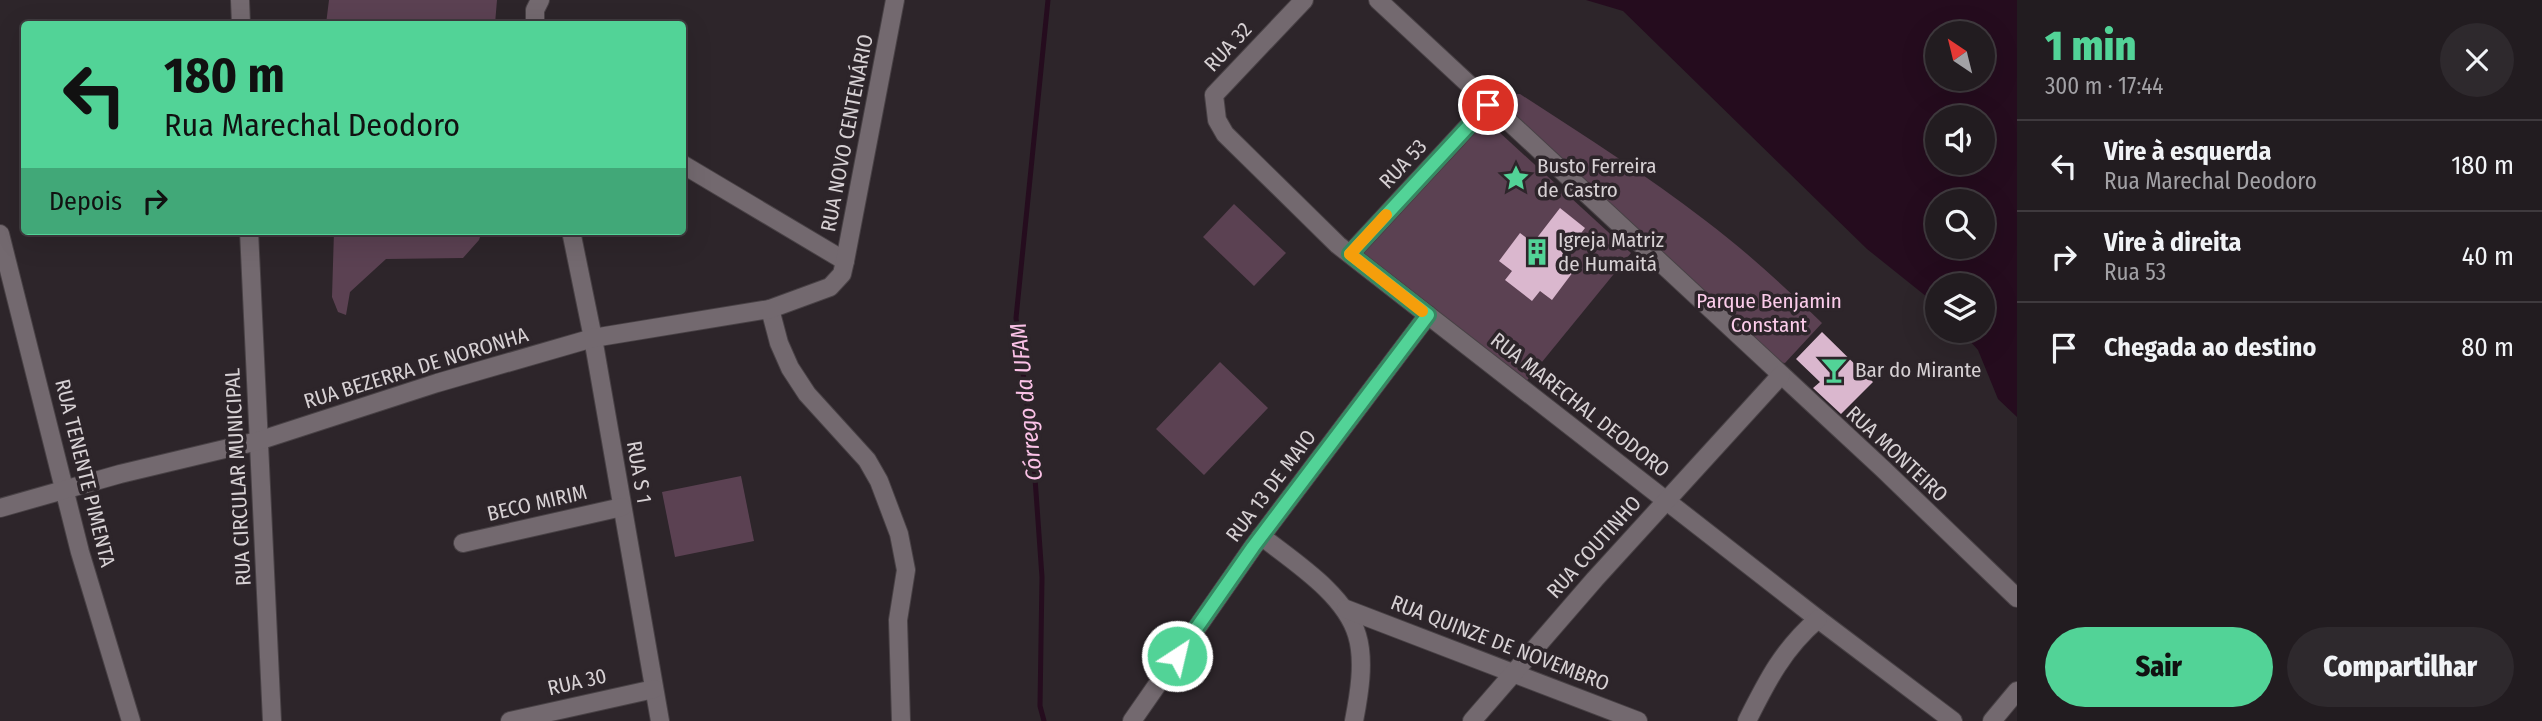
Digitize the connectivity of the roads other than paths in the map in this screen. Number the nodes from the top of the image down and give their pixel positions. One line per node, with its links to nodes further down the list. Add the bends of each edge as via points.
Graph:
1 (240, 0): 6 (street)
2 (540, 0): 7 (street)
3 (895, 0): 15 (street, RUA NOVO CENTENÁRIO)
4 (1304, 0): 8 (street, RUA 32)
5 (1378, 0): 9 (street, RUA MONTEIRO)
6 (241, 21)
7 (535, 21)
8 (1214, 95): 14 (street, RUA MARECHAL DEODORO, via 1217,120 1225,134)
9 (1488, 105): 14 (street, RUA 53); 19 (street, RUA MONTEIRO)
10 (686, 167): 15 (street)
11 (0, 234): 21 (street, RUA TENENTE PIMENTA)
12 (249, 235): 20 (street, RUA CIRCULAR MUNICIPAL)
13 (573, 235): 18 (street, RUA S 1)
14 (1350, 254): 17 (street, RUA MARECHAL DEODORO)
15 (844, 268): 16 (street, RUA BEZERRA DE NORONHA, via 830,287)
16 (770, 309): 18 (street, RUA BEZERRA DE NORONHA); 37 (street, via 790,368 807,394 867,460 899,534 906,570 898,620)
17 (1428, 315): 22 (street, RUA MARECHAL DEODORO); 25 (street, RUA 13 DE MAIO)
18 (593, 338): 20 (street, RUA BEZERRA DE NORONHA); 23 (street, RUA S 1)
19 (1780, 376): 22 (street, RUA COUTINHO); 27 (street, RUA MONTEIRO)
20 (258, 441): 21 (street, RUA BEZERRA DE NORONHA); 34 (street, RUA CIRCULAR MUNICIPAL)
21 (65, 488): 24 (street, RUA BEZERRA DE NORONHA); 33 (street, RUA TENENTE PIMENTA)
22 (1666, 501): 29 (street, RUA MARECHAL DEODORO); 30 (street, RUA COUTINHO)
23 (622, 507): 26 (street, BECO MIRIM); 31 (street, RUA S 1)
24 (0, 508)
25 (1261, 536): 28 (street); 38 (street, RUA 13 DE MAIO)
26 (463, 543)
27 (2017, 598)
28 (1346, 609): 30 (street, RUA QUINZE DE NOVEMBRO); 39 (street, via 1358,637 1360,660)
29 (1818, 619): 42 (street, via 1781,658); 43 (street, RUA MARECHAL DEODORO)
30 (1514, 672): 40 (street, RUA COUTINHO); 41 (street, RUA QUINZE DE NOVEMBRO)
31 (654, 689): 35 (street, RUA 30); 36 (street, RUA S 1)
32 (2017, 691): 44 (street)
33 (131, 721)
34 (272, 721)
35 (510, 721)
36 (660, 721)
37 (901, 721)
38 (1132, 721)
39 (1354, 721)
40 (1472, 721)
41 (1637, 721)
42 (1747, 721)
43 (1953, 721)
44 (1992, 721)

